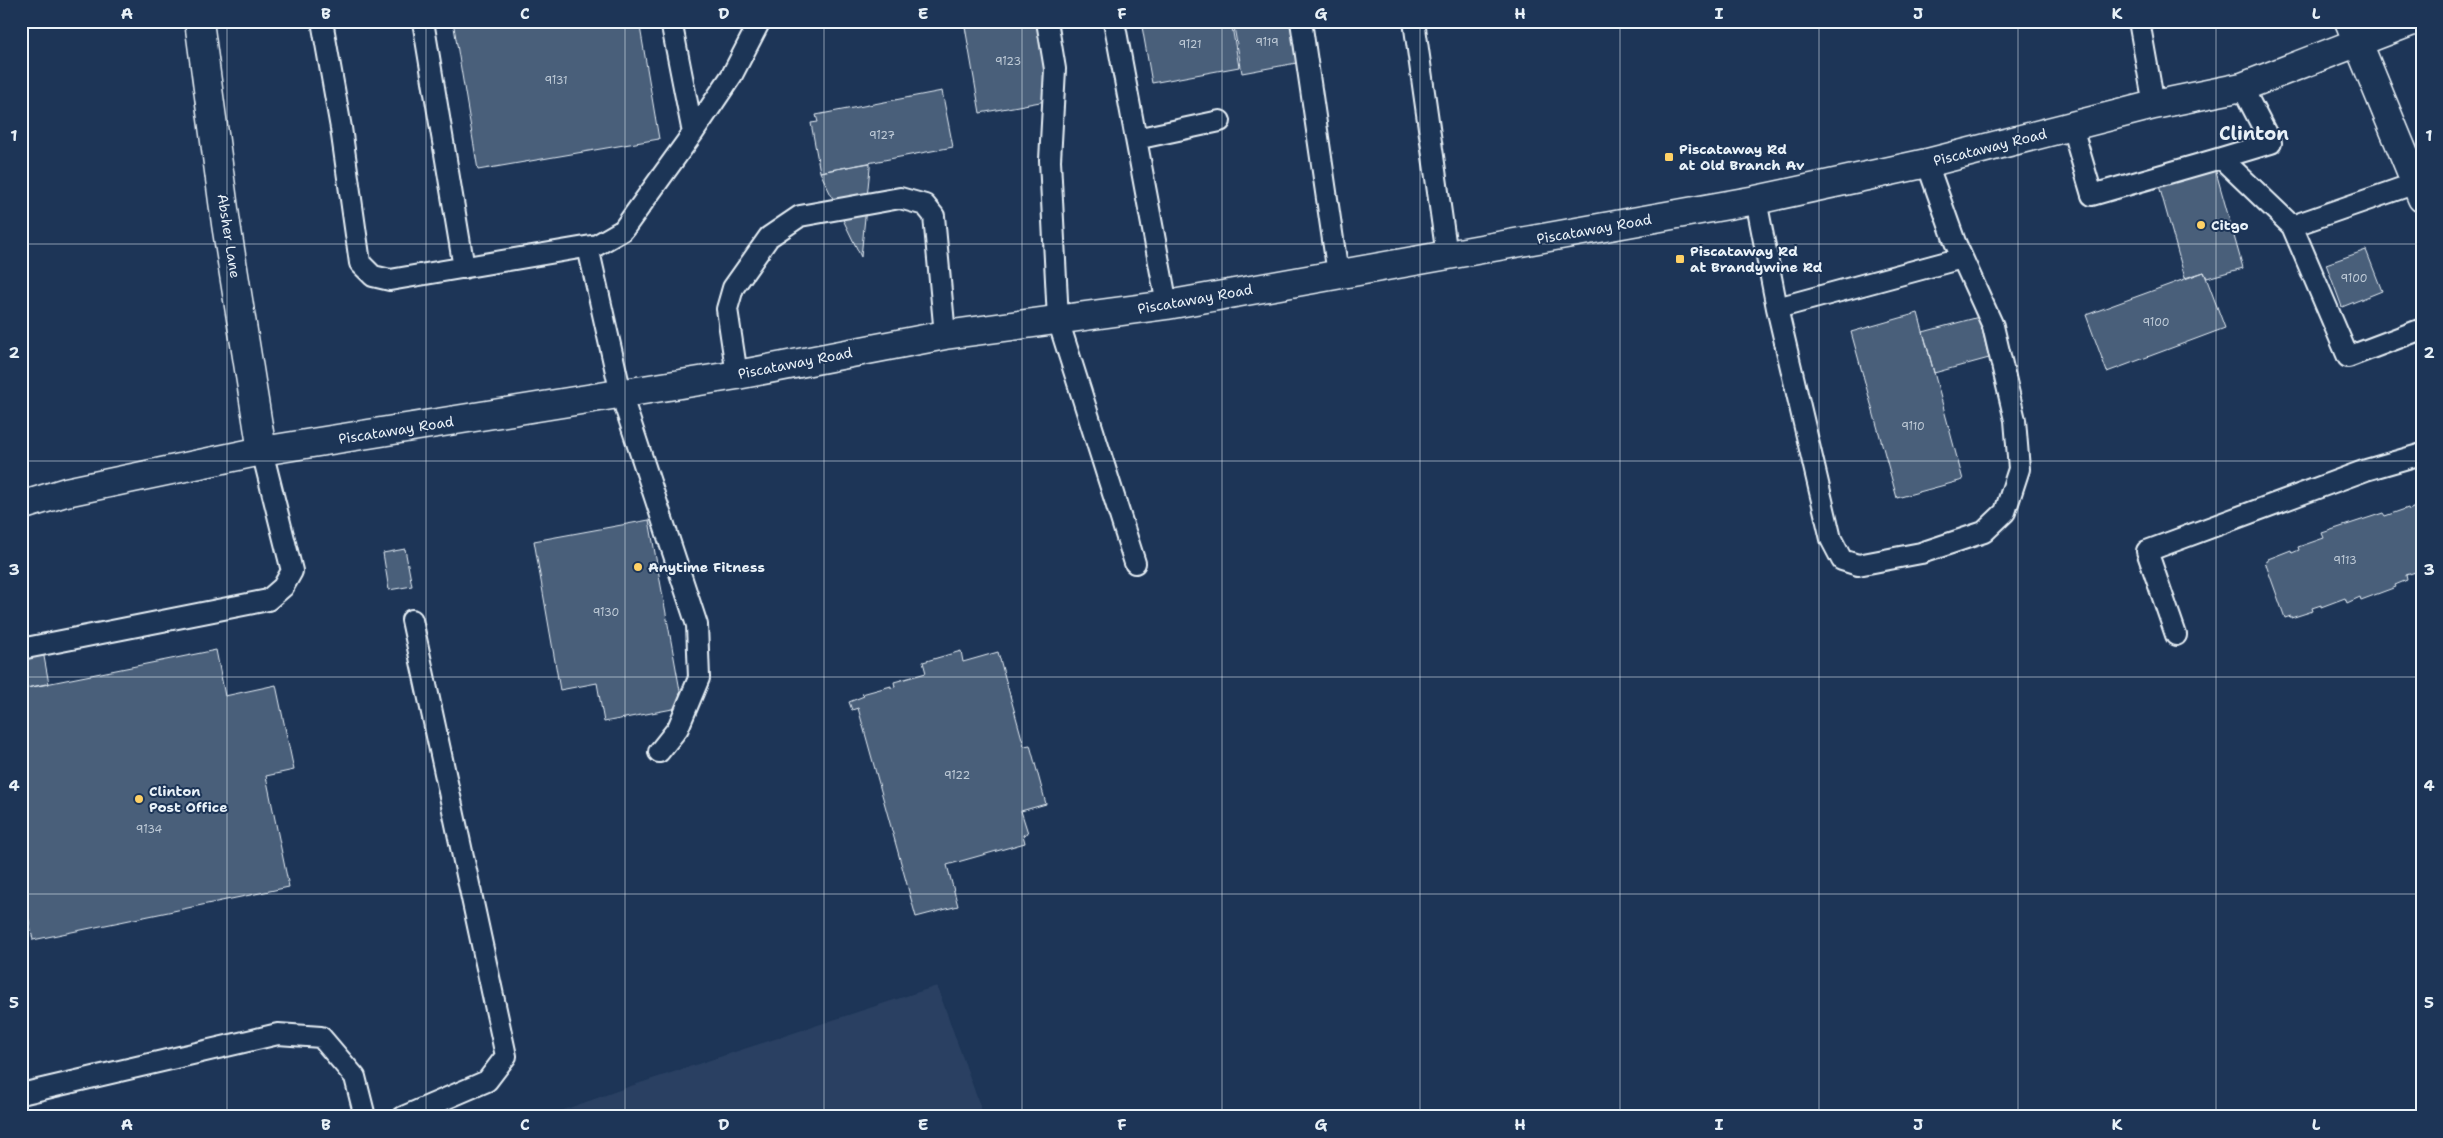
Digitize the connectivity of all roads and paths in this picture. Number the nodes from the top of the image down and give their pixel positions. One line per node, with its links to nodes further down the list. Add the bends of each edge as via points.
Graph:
1 (199, 21): 36 (main road, Absher Lane, via 226,224)
2 (322, 21): 27 (lane, via 360,263 373,276 390,280)
3 (423, 21): 27 (lane)
4 (671, 21): 17 (lane)
5 (760, 21): 17 (lane, via 732,75)
6 (1047, 21): 31 (lane, via 1055,69 1050,160)
7 (1114, 21): 18 (lane)
8 (1301, 21): 28 (lane)
9 (1414, 21): 25 (lane)
10 (2139, 21): 14 (lane)
11 (2413, 21): 12 (main road, Piscataway Road)
12 (2353, 31): 13 (main road, Piscataway Road); 21 (main road)
13 (2242, 87): 14 (main road, Piscataway Road); 19 (lane, via 2270,142)
14 (2154, 105): 16 (main road, Piscataway Road)
15 (1220, 121): 18 (lane)
16 (2072, 127): 19 (lane, via 2092,195); 20 (main road, Piscataway Road)
17 (693, 133): 24 (lane, via 622,230)
18 (1136, 139): 29 (lane)
19 (2220, 158): 23 (lane)
20 (1927, 162): 22 (main road, Piscataway Road); 26 (lane)
21 (2419, 190): 23 (lane)
22 (1756, 200): 25 (main road, Piscataway Road); 30 (lane)
23 (2292, 226): 32 (lane, via 2348,357)
24 (588, 247): 27 (lane); 35 (lane)
25 (1446, 256): 28 (main road, Piscataway Road)
26 (1962, 258): 30 (lane); 30 (lane, via 1993,326 2015,420 2019,469 2004,512 1984,532 1921,554 1858,565 1842,560 1831,540)
27 (464, 268)
28 (1338, 274): 29 (main road, Piscataway Road)
29 (1167, 306): 31 (main road, Piscataway Road)
30 (1776, 308)
31 (1058, 320): 33 (main road, Piscataway Road); 39 (lane)
32 (2422, 329)
33 (945, 335): 34 (main road, Piscataway Road); 34 (lane, via 934,216 926,205 900,198 800,216 769,237 733,288 727,310)
34 (736, 375): 35 (main road, Piscataway Road)
35 (621, 394): 36 (main road, Piscataway Road); 43 (lane, via 698,625 698,678 678,728)
36 (262, 451): 38 (main road, Piscataway Road, via 66,492); 42 (lane, via 292,571 283,587 268,600)
37 (2422, 454): 41 (lane, via 2366,470 2147,552)
38 (21, 506)
39 (1135, 563)
40 (412, 620): 46 (lane, via 506,1056 487,1081)
41 (2176, 635)
42 (21, 649)
43 (660, 752)
44 (21, 1094): 45 (lane, via 278,1034 321,1038 355,1077)
45 (365, 1117)
46 (403, 1117)

